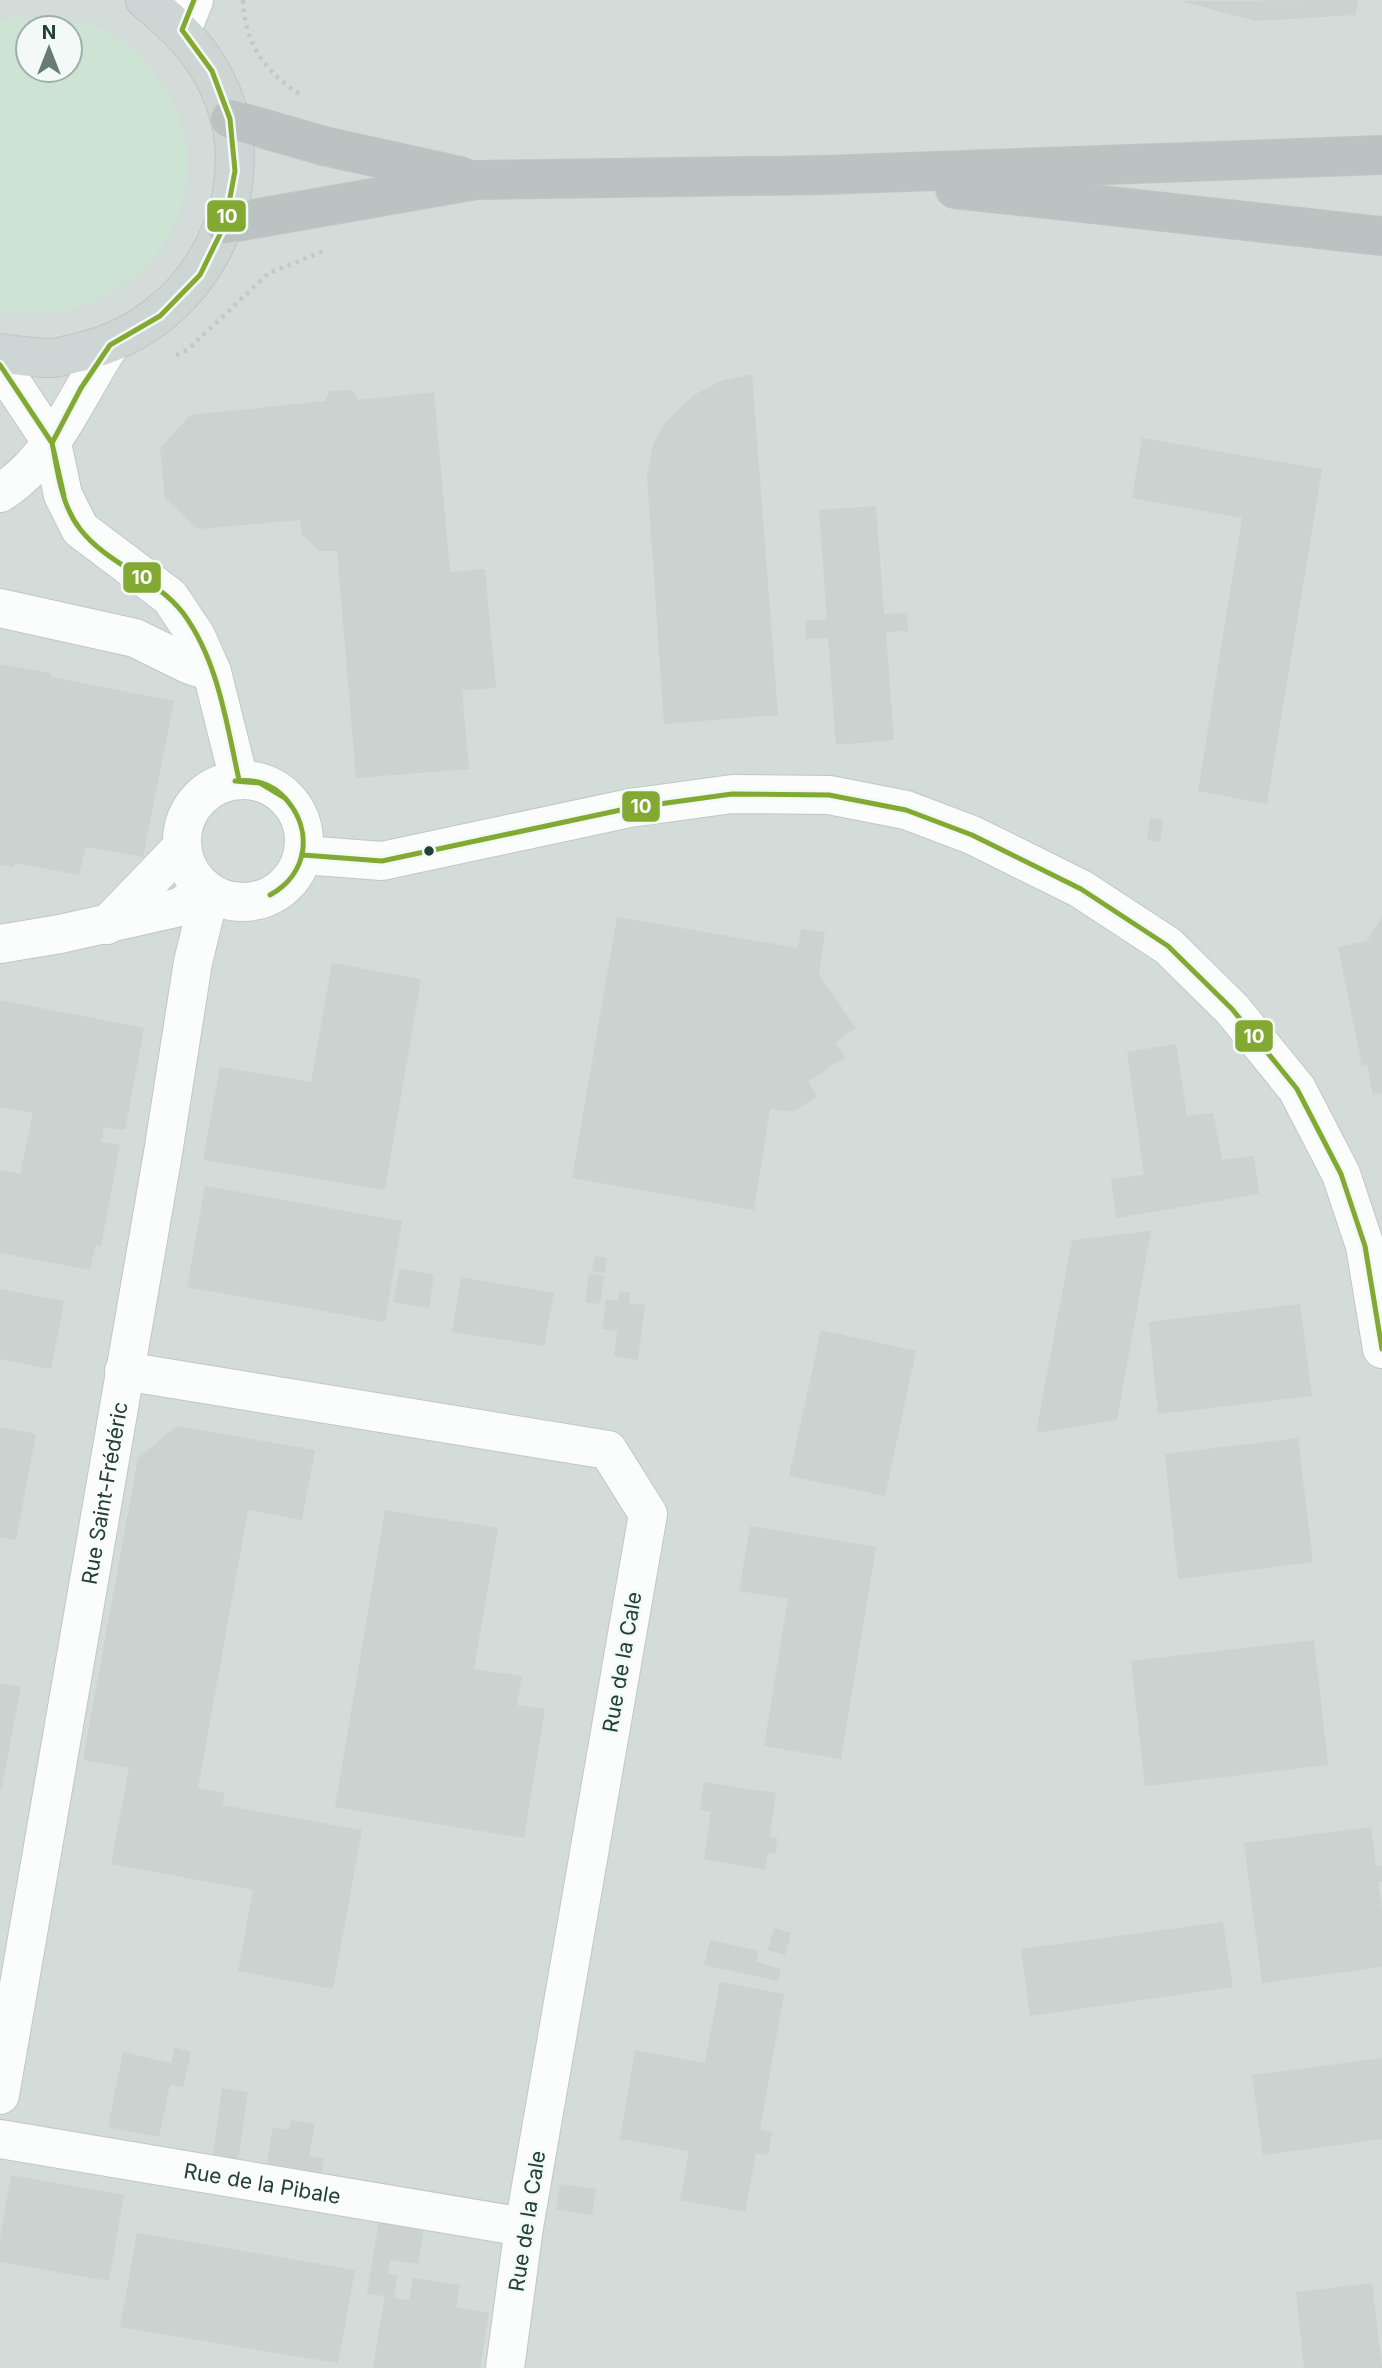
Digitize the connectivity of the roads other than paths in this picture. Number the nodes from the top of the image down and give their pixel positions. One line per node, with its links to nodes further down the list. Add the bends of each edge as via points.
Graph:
1 (145, 0): 2 (main road)
2 (188, 15): 3 (main road)
3 (230, 119): 8 (highway, via 324,146); 9 (main road, via 235,171)
4 (1382, 149): 5 (highway)
5 (1340, 155): 6 (highway); 7 (highway)
6 (1382, 155)
7 (824, 175): 8 (highway); 10 (highway)
8 (476, 180): 9 (highway)
9 (225, 224): 11 (main road, via 200,275 160,316)
10 (1382, 236)
11 (110, 345): 12 (main road, via 54,358); 14 (street)
12 (0, 353)
13 (0, 365): 14 (street)
14 (52, 443): 15 (street); 17 (street, via 63,495 80,529 170,597 196,636)
15 (0, 493)
16 (0, 608): 17 (street, via 135,638)
17 (212, 672): 18 (street)
18 (239, 780): 19 (street, via 220,784 196,802 183,828); 20 (street, via 258,781 290,801 300,818)
19 (181, 848): 21 (street, via 193,878); 22 (street)
20 (303, 855): 21 (street, via 294,876 277,892 256,901 232,902); 24 (street, via 382,861 630,808 732,794 829,795 906,810 972,835 1081,889 1168,946 1232,1009 1289,1079 1341,1174 1365,1246)
21 (207, 891): 22 (street, via 180,907); 25 (street, Rue Saint-Frédéric)
22 (107, 925): 23 (street)
23 (0, 944)
24 (1382, 1349)
25 (124, 1371): 26 (street, Rue Saint-Frédéric); 28 (street, Rue de la Cale, via 608,1450 648,1514)
26 (0, 2095)
27 (0, 2139): 28 (street, Rue de la Pibale)
28 (524, 2227): 29 (street, Rue de la Cale)
29 (505, 2368)

